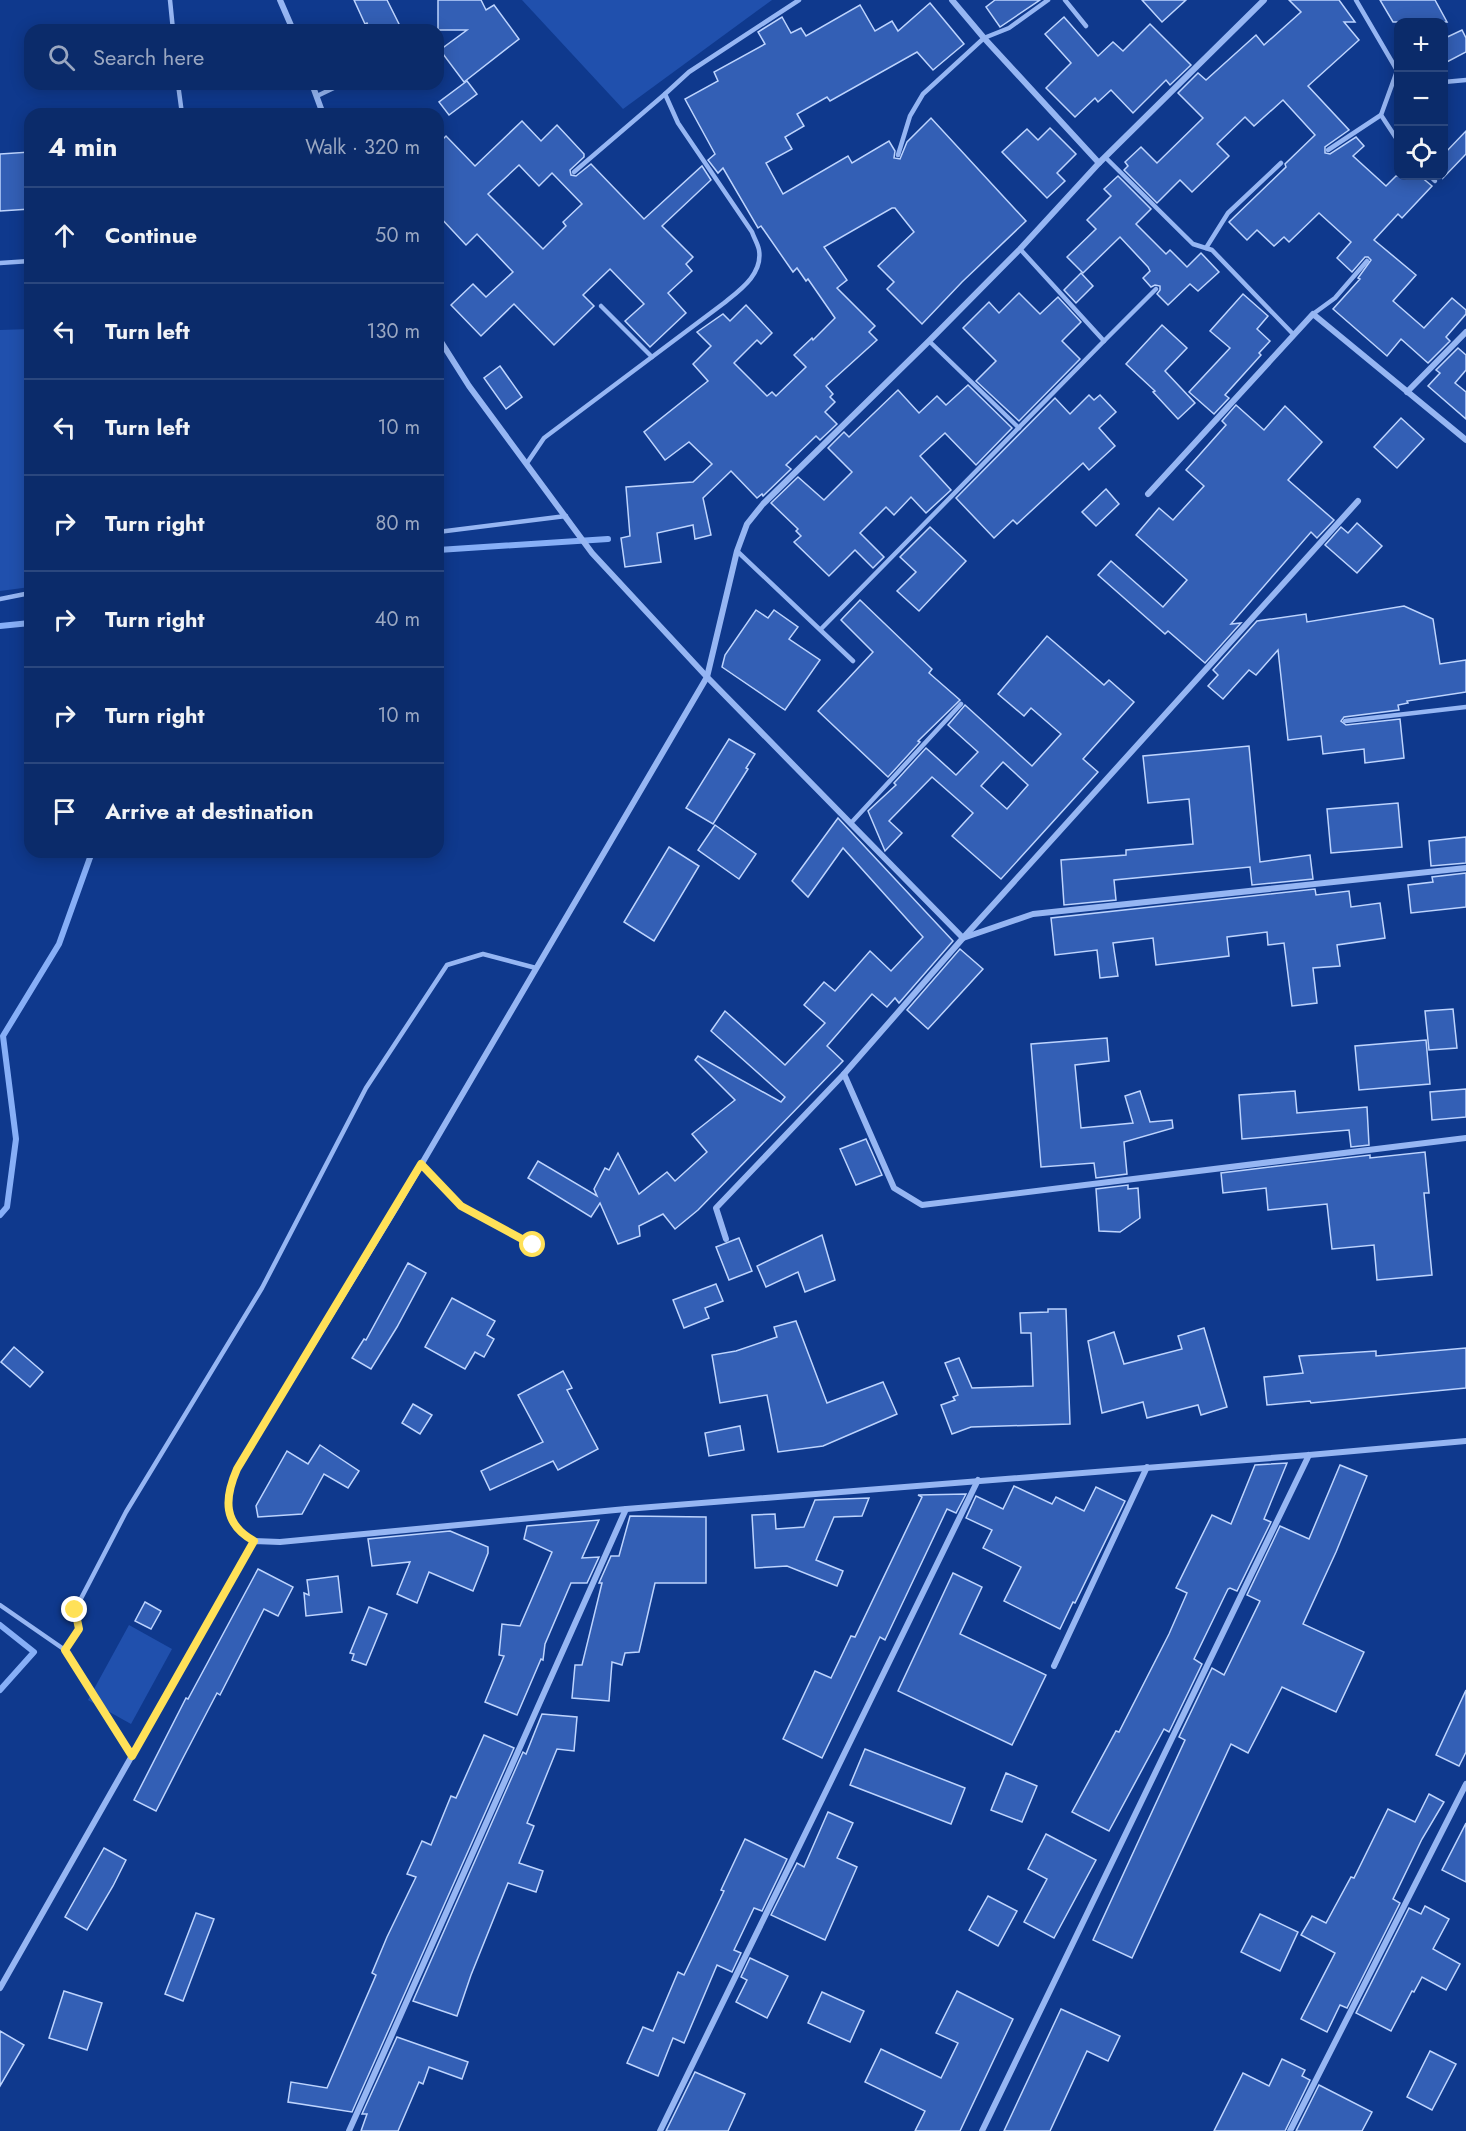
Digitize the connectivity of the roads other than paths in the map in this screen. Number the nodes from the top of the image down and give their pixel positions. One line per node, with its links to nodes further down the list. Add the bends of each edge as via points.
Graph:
1 (170, 0): 9 (lane)
2 (280, 0): 10 (street)
3 (799, 0): 20 (lane, via 689,72)
4 (951, 0): 12 (street)
5 (1047, 0): 12 (lane, via 1009,28)
6 (1065, 0): 11 (lane)
7 (1264, 0): 28 (street)
8 (1356, 0): 13 (lane)
9 (172, 24)
10 (290, 24)
11 (1086, 26)
12 (984, 38): 27 (lane, via 923,94 910,116); 29 (street)
13 (1394, 64)
14 (1398, 72): 24 (lane)
15 (1466, 80): 16 (lane)
16 (1448, 81)
17 (179, 90): 22 (lane)
18 (314, 90): 21 (street)
19 (329, 90): 21 (lane)
20 (665, 94): 31 (lane); 45 (lane, via 678,123 752,232 759,251 756,269 748,283)
21 (316, 96): 23 (street)
22 (181, 108)
23 (321, 108)
24 (1381, 115): 25 (lane); 26 (lane)
25 (1394, 135)
26 (1328, 150)
27 (898, 155)
28 (1105, 157): 29 (street); 32 (lane, via 1193,244)
29 (1099, 163): 33 (street)
30 (1281, 164): 32 (lane, via 1228,213)
31 (574, 172)
32 (1206, 248): 41 (lane)
33 (1020, 249): 42 (street); 43 (lane)
34 (24, 261): 36 (lane)
35 (1367, 261): 39 (lane, via 1335,298)
36 (0, 263)
37 (1156, 289): 43 (lane)
38 (601, 306): 45 (lane)
39 (1313, 314): 41 (street); 46 (street)
40 (1466, 332): 46 (street)
41 (1293, 335): 50 (street)
42 (929, 341): 47 (lane); 54 (street, via 763,504 747,524)
43 (1104, 341): 47 (lane)
44 (444, 346): 49 (street)
45 (652, 357): 49 (lane, via 544,438)
46 (1407, 392): 48 (street)
47 (1019, 428): 57 (lane)
48 (1466, 440)
49 (527, 463): 52 (street)
50 (1148, 494)
51 (1358, 501): 65 (street)
52 (566, 516): 53 (lane); 59 (street, via 592,553)
53 (444, 531)
54 (737, 551): 57 (lane); 59 (street)
55 (24, 594): 56 (lane)
56 (0, 599)
57 (821, 629): 58 (lane)
58 (853, 661)
59 (707, 678): 63 (street); 66 (street)
60 (961, 704): 63 (lane)
61 (1466, 707): 62 (lane)
62 (1345, 721)
63 (851, 824): 65 (street)
64 (1466, 868): 65 (street, via 1033,914)
65 (963, 938): 67 (street)
66 (536, 968): 69 (street); 79 (lane, via 483,954 447,965 366,1088 262,1288 126,1512 75,1610 79,1629)
67 (844, 1074): 68 (street, via 894,1188 922,1205); 70 (street, via 716,1208)
68 (1466, 1138)
69 (421, 1164): 71 (lane, via 461,1206); 77 (street, via 237,1469 229,1489 228,1510 238,1528)
70 (726, 1239)
71 (533, 1245)
72 (1466, 1441): 73 (street)
73 (1309, 1455): 74 (street); 86 (street)
74 (1147, 1467): 75 (street); 80 (street)
75 (978, 1480): 76 (street); 85 (street)
76 (626, 1509): 77 (street, via 292,1541); 84 (street)
77 (254, 1541): 81 (street)
78 (0, 1605): 79 (lane)
79 (65, 1650): 81 (lane)
80 (1054, 1666)
81 (132, 1756): 83 (street)
82 (1466, 1784): 87 (street)
83 (0, 1988)
84 (349, 2131)
85 (660, 2131)
86 (982, 2131)
87 (1290, 2131)

